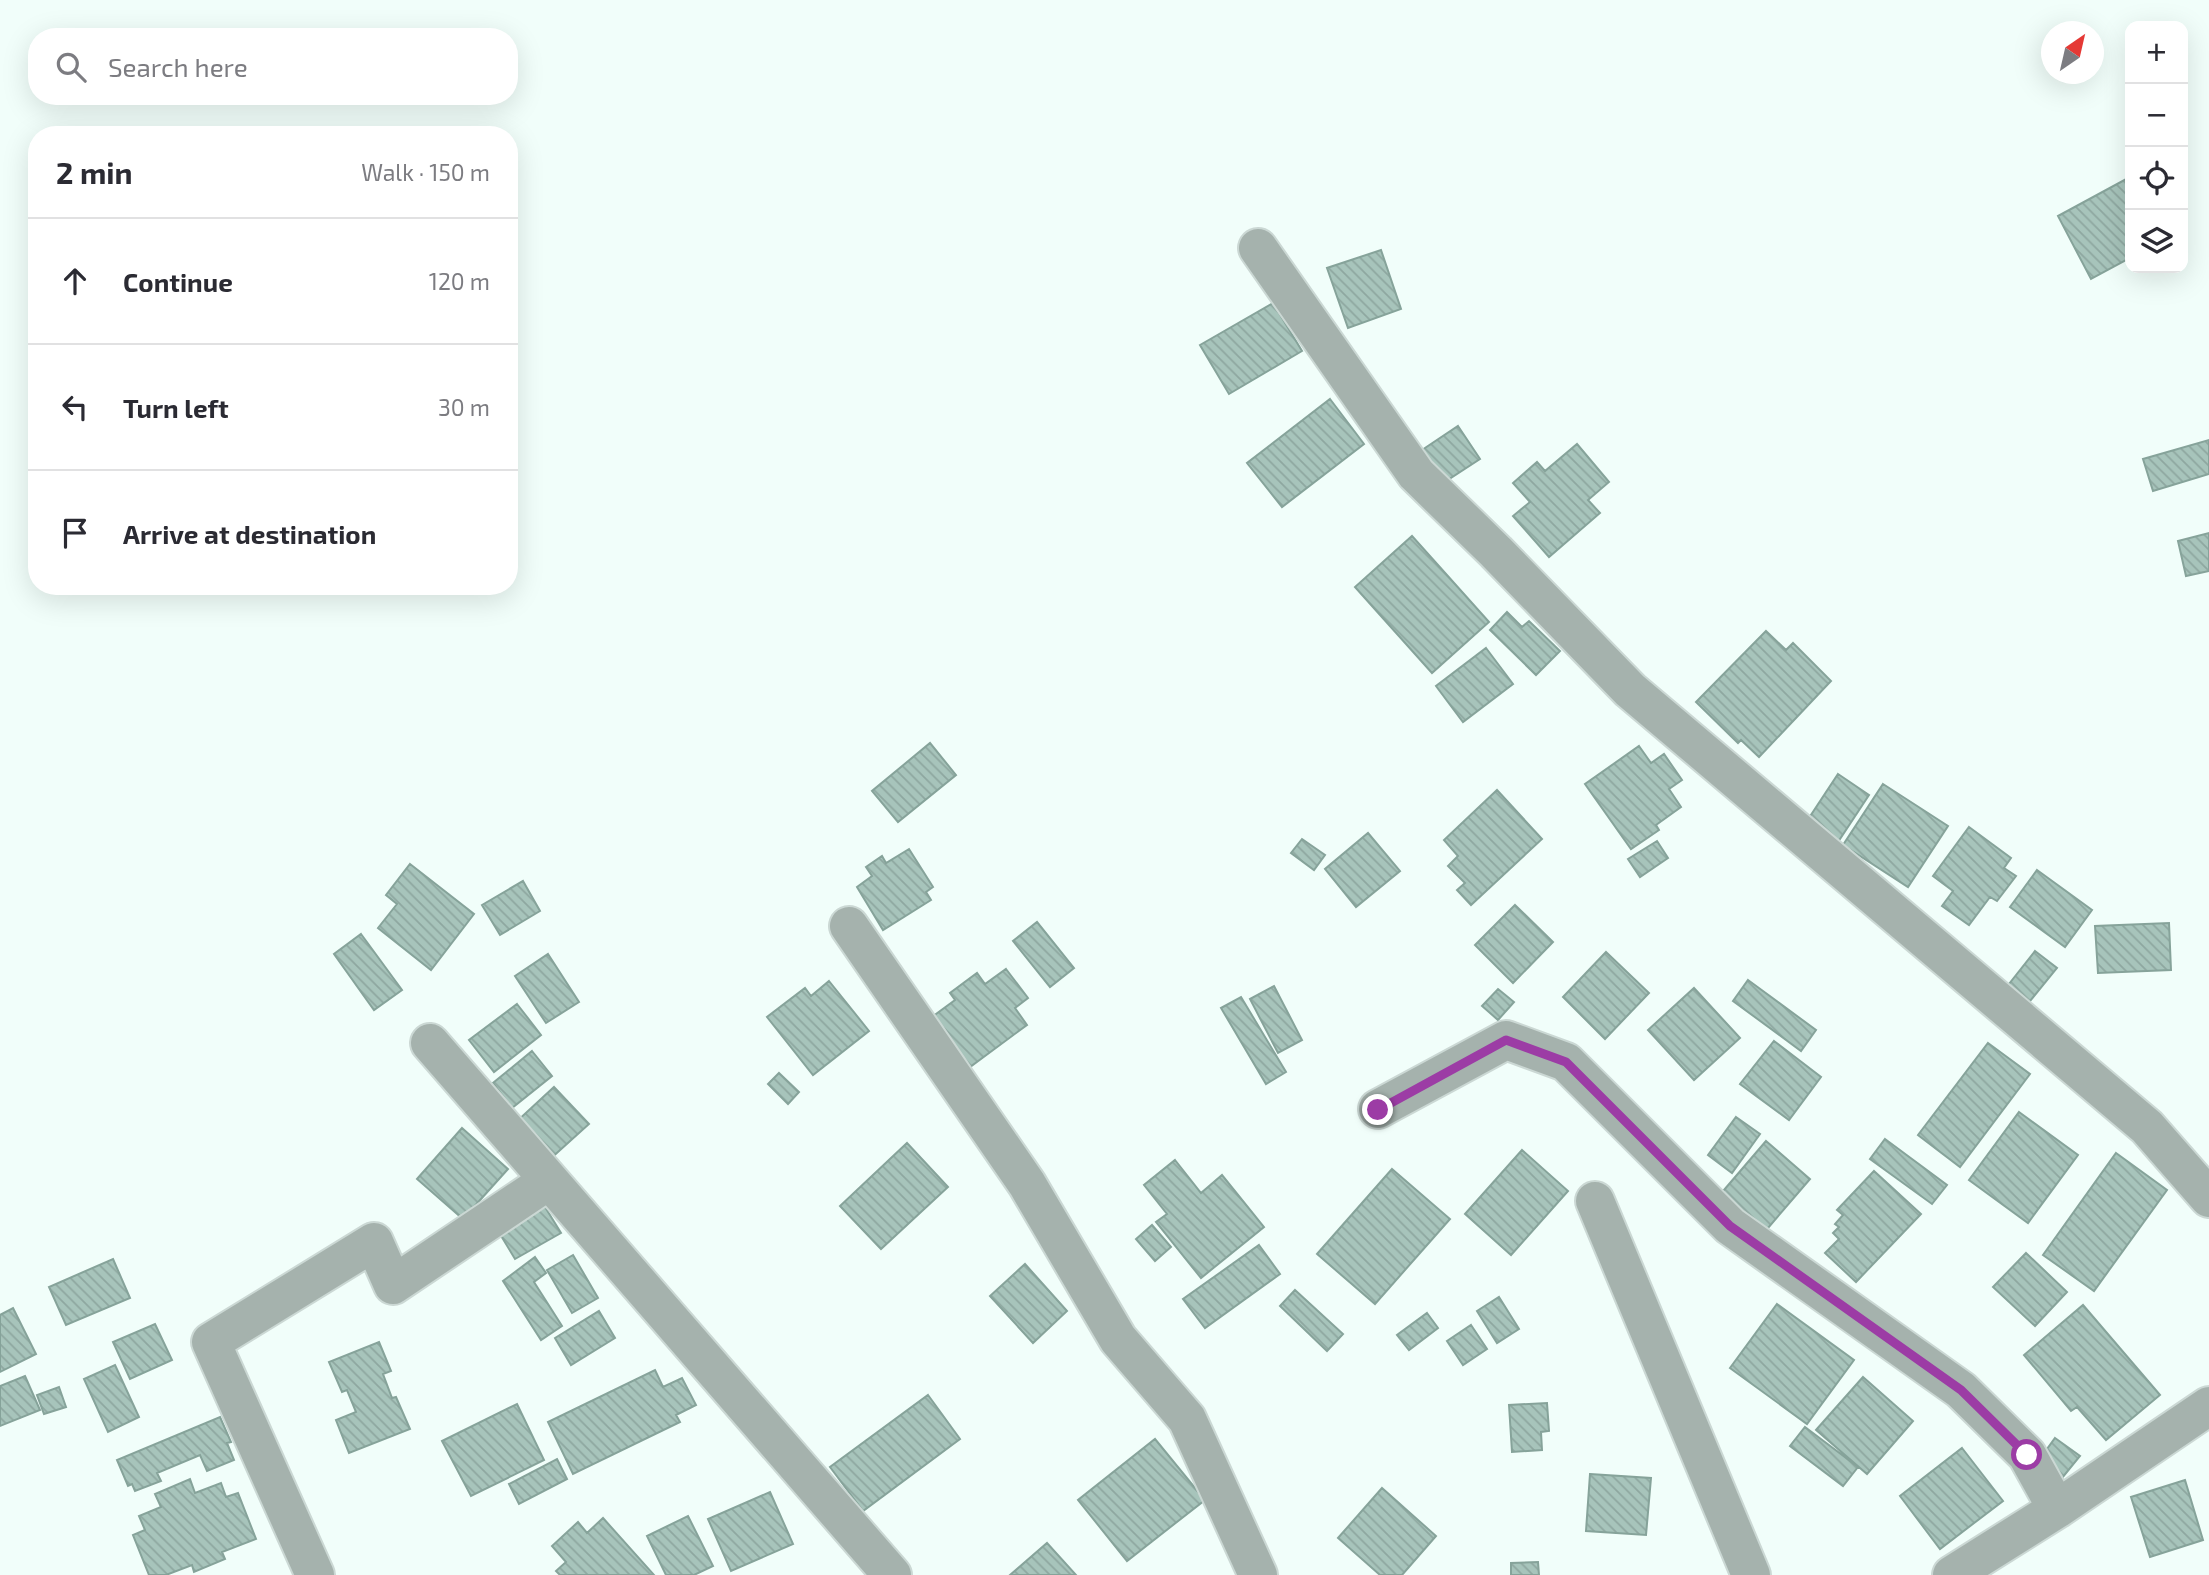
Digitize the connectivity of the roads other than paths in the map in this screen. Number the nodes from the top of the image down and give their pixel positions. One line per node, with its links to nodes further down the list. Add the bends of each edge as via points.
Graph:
1 (1258, 248): 6 (street, via 1416,474 1630,690 2147,1127)
2 (849, 926): 12 (street, via 1027,1184 1118,1339 1187,1419)
3 (430, 1043): 5 (street)
4 (1378, 1110): 9 (street, via 1506,1040 1566,1062 1730,1226 1961,1390 2027,1455)
5 (548, 1181): 10 (street, via 393,1285 374,1242 211,1342); 11 (street)
6 (2209, 1198)
7 (1595, 1202): 13 (street)
8 (2209, 1406): 9 (street)
9 (2057, 1509): 14 (street)
10 (315, 1575)
11 (892, 1575)
12 (1258, 1575)
13 (1751, 1575)
14 (1952, 1575)

